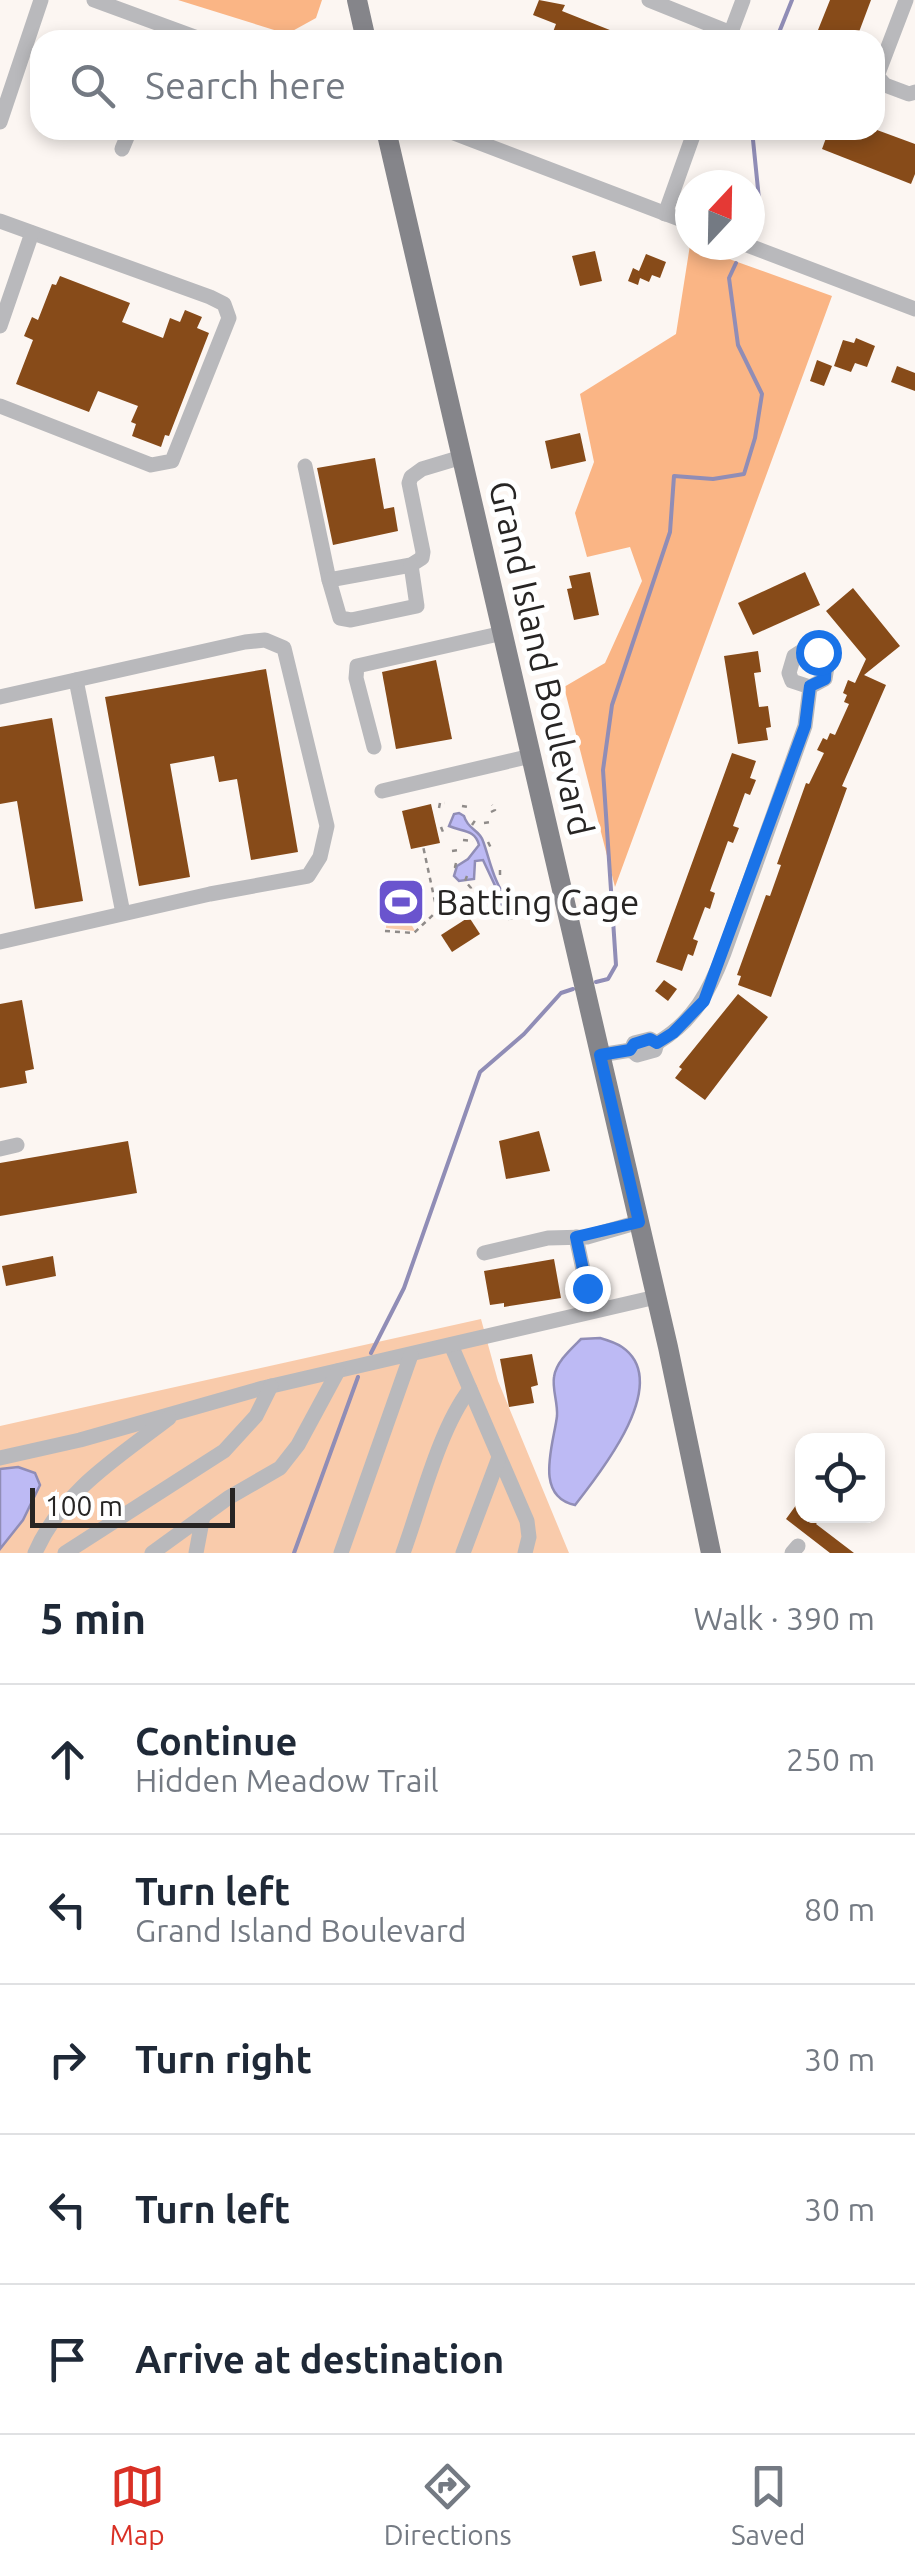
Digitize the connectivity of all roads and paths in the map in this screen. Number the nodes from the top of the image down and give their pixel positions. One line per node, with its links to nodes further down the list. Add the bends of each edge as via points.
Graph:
1 (41, 0): 7 (street)
2 (94, 0): 8 (street)
3 (357, 0): 9 (main road)
4 (650, 0): 10 (street)
5 (743, 0): 11 (street)
6 (906, 0): 13 (street)
7 (31, 30)
8 (158, 30)
9 (364, 30)
10 (717, 30)
11 (732, 30)
12 (30, 33): 16 (street)
13 (885, 55)
14 (885, 85): 15 (street)
15 (915, 92)
16 (0, 122)
17 (126, 140): 21 (street)
18 (388, 140): 30 (main road, Grand Island Boulevard)
19 (472, 140): 22 (street)
20 (692, 140): 22 (street)
21 (122, 149)
22 (665, 214): 23 (street)
23 (675, 218)
24 (0, 220): 25 (street)
25 (32, 233): 28 (street); 29 (street, via 210,296 224,304 228,318 172,461 151,466)
26 (765, 252): 27 (street)
27 (915, 309)
28 (0, 326)
29 (0, 406)
30 (462, 457): 32 (street, via 411,476 423,552); 34 (main road, Grand Island Boulevard)
31 (305, 466): 33 (street)
32 (411, 564): 33 (street); 33 (street, via 417,606 351,620 336,612)
33 (329, 580)
34 (503, 633): 38 (street, via 357,666); 39 (main road, Grand Island Boulevard)
35 (76, 680): 37 (street); 67 (street); 67 (street, via 245,642 266,640 284,648 327,826 308,876)
36 (810, 686): 71 (street, via 805,726 711,986 696,1012 655,1050)
37 (0, 697)
38 (374, 748)
39 (532, 756): 40 (street); 71 (main road, Grand Island Boulevard)
40 (382, 791)
41 (445, 803): 44 (path)
42 (462, 806): 45 (path)
43 (492, 806): 46 (path)
44 (439, 808)
45 (468, 808)
46 (491, 812)
47 (476, 819): 50 (path)
48 (491, 822): 49 (path)
49 (484, 823)
50 (472, 825)
51 (464, 840): 52 (path)
52 (473, 842)
53 (488, 842): 57 (path)
54 (423, 846): 69 (path, via 437,911 414,934)
55 (452, 850): 56 (path)
56 (459, 850)
57 (492, 850)
58 (500, 870): 60 (path)
59 (466, 878): 63 (path, via 471,899)
60 (500, 878)
61 (483, 887): 62 (path)
62 (492, 891)
63 (480, 897)
64 (484, 910): 65 (path)
65 (490, 912)
66 (510, 913): 68 (path)
67 (123, 914): 70 (street)
68 (508, 919)
69 (385, 932)
70 (0, 942)
71 (600, 1055): 72 (main road, Grand Island Boulevard)
72 (639, 1222): 73 (street); 76 (main road, Grand Island Boulevard)
73 (576, 1237): 74 (street); 75 (street)
74 (484, 1253)
75 (587, 1288)
76 (656, 1297): 77 (street); 94 (main road, Grand Island Boulevard)
77 (451, 1345): 78 (street); 81 (street)
78 (411, 1355): 79 (street); 90 (street)
79 (338, 1371): 80 (street); 85 (street, via 280,1468)
80 (271, 1386): 82 (street); 87 (street, via 256,1416 224,1450)
81 (470, 1390): 84 (street); 91 (street, via 448,1428)
82 (176, 1412): 83 (street); 86 (street, via 84,1482 53,1518)
83 (0, 1458)
84 (498, 1460): 92 (street); 93 (street, via 526,1521)
85 (203, 1516): 88 (street); 89 (street)
86 (35, 1553)
87 (65, 1553)
88 (152, 1553)
89 (196, 1553)
90 (341, 1553)
91 (403, 1553)
92 (463, 1553)
93 (524, 1553)
94 (711, 1553)

